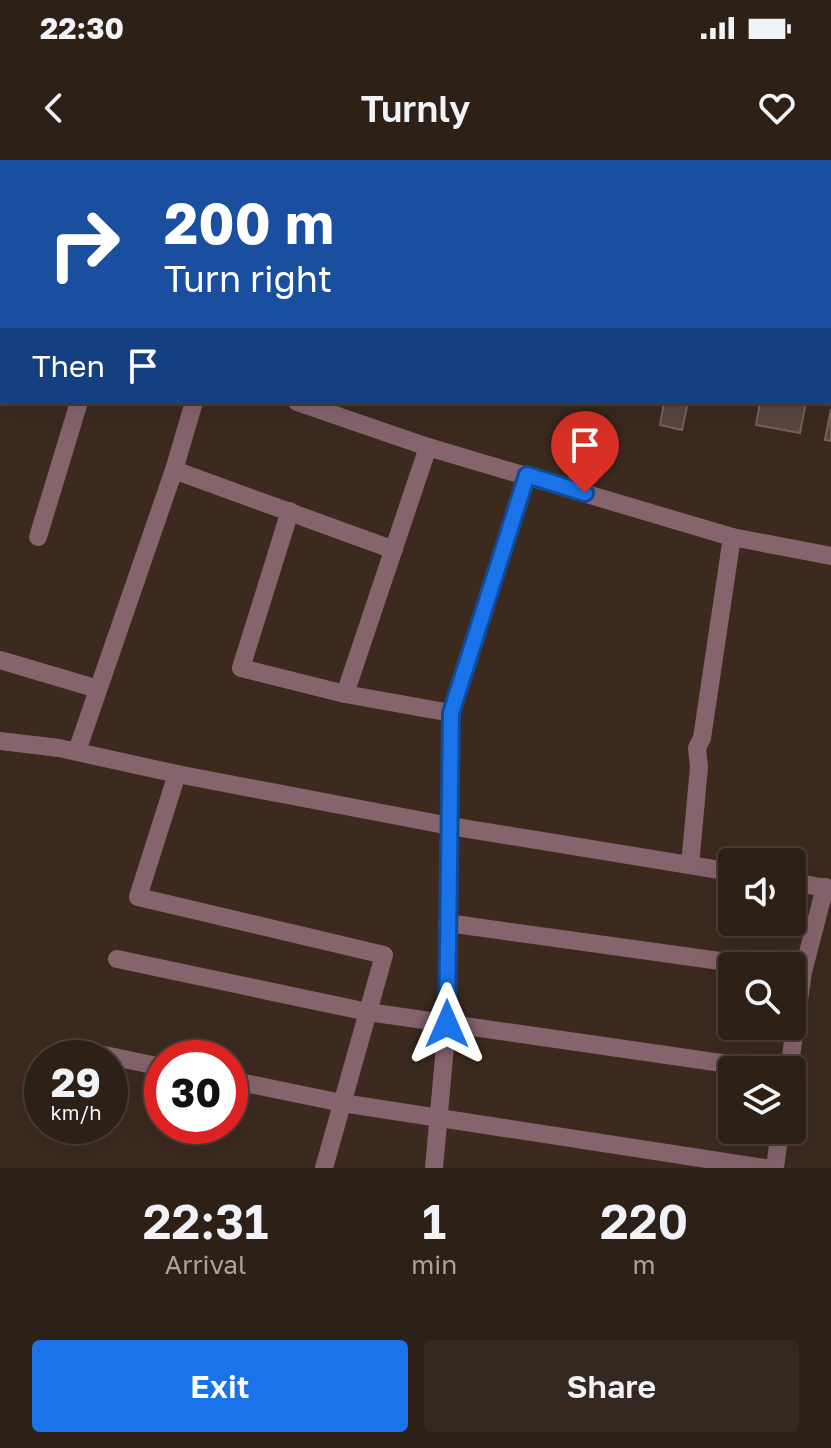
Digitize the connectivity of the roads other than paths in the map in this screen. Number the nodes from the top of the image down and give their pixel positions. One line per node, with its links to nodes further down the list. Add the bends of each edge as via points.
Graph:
1 (78, 404): 8 (street)
2 (193, 404): 5 (street)
3 (303, 404): 4 (street)
4 (428, 447): 6 (street); 10 (street)
5 (174, 470): 7 (street); 13 (street)
6 (527, 475): 9 (street); 15 (street)
7 (290, 511): 10 (street); 14 (street, via 241,668)
8 (38, 537)
9 (732, 537): 11 (street); 20 (street, via 697,748)
10 (394, 550): 14 (street)
11 (831, 556)
12 (0, 660): 13 (street)
13 (98, 689): 17 (street)
14 (345, 694): 15 (street)
15 (451, 713): 19 (street)
16 (0, 741): 17 (street)
17 (77, 751): 18 (street)
18 (177, 774): 19 (street); 28 (street, via 138,897 384,955)
19 (450, 826): 20 (street); 24 (street)
20 (690, 865): 21 (street)
21 (718, 870)
22 (806, 884): 23 (street)
23 (829, 888): 25 (street)
24 (447, 923): 27 (street); 29 (street)
25 (805, 952)
26 (117, 959): 28 (street)
27 (718, 961)
28 (368, 1012): 29 (street); 32 (street)
29 (447, 1024): 30 (street); 33 (street)
30 (718, 1063)
31 (248, 1084): 32 (street)
32 (342, 1103): 33 (street); 35 (street)
33 (438, 1118): 36 (street); 37 (street)
34 (778, 1144): 38 (street)
35 (324, 1168)
36 (434, 1168)
37 (765, 1168)
38 (775, 1168)

